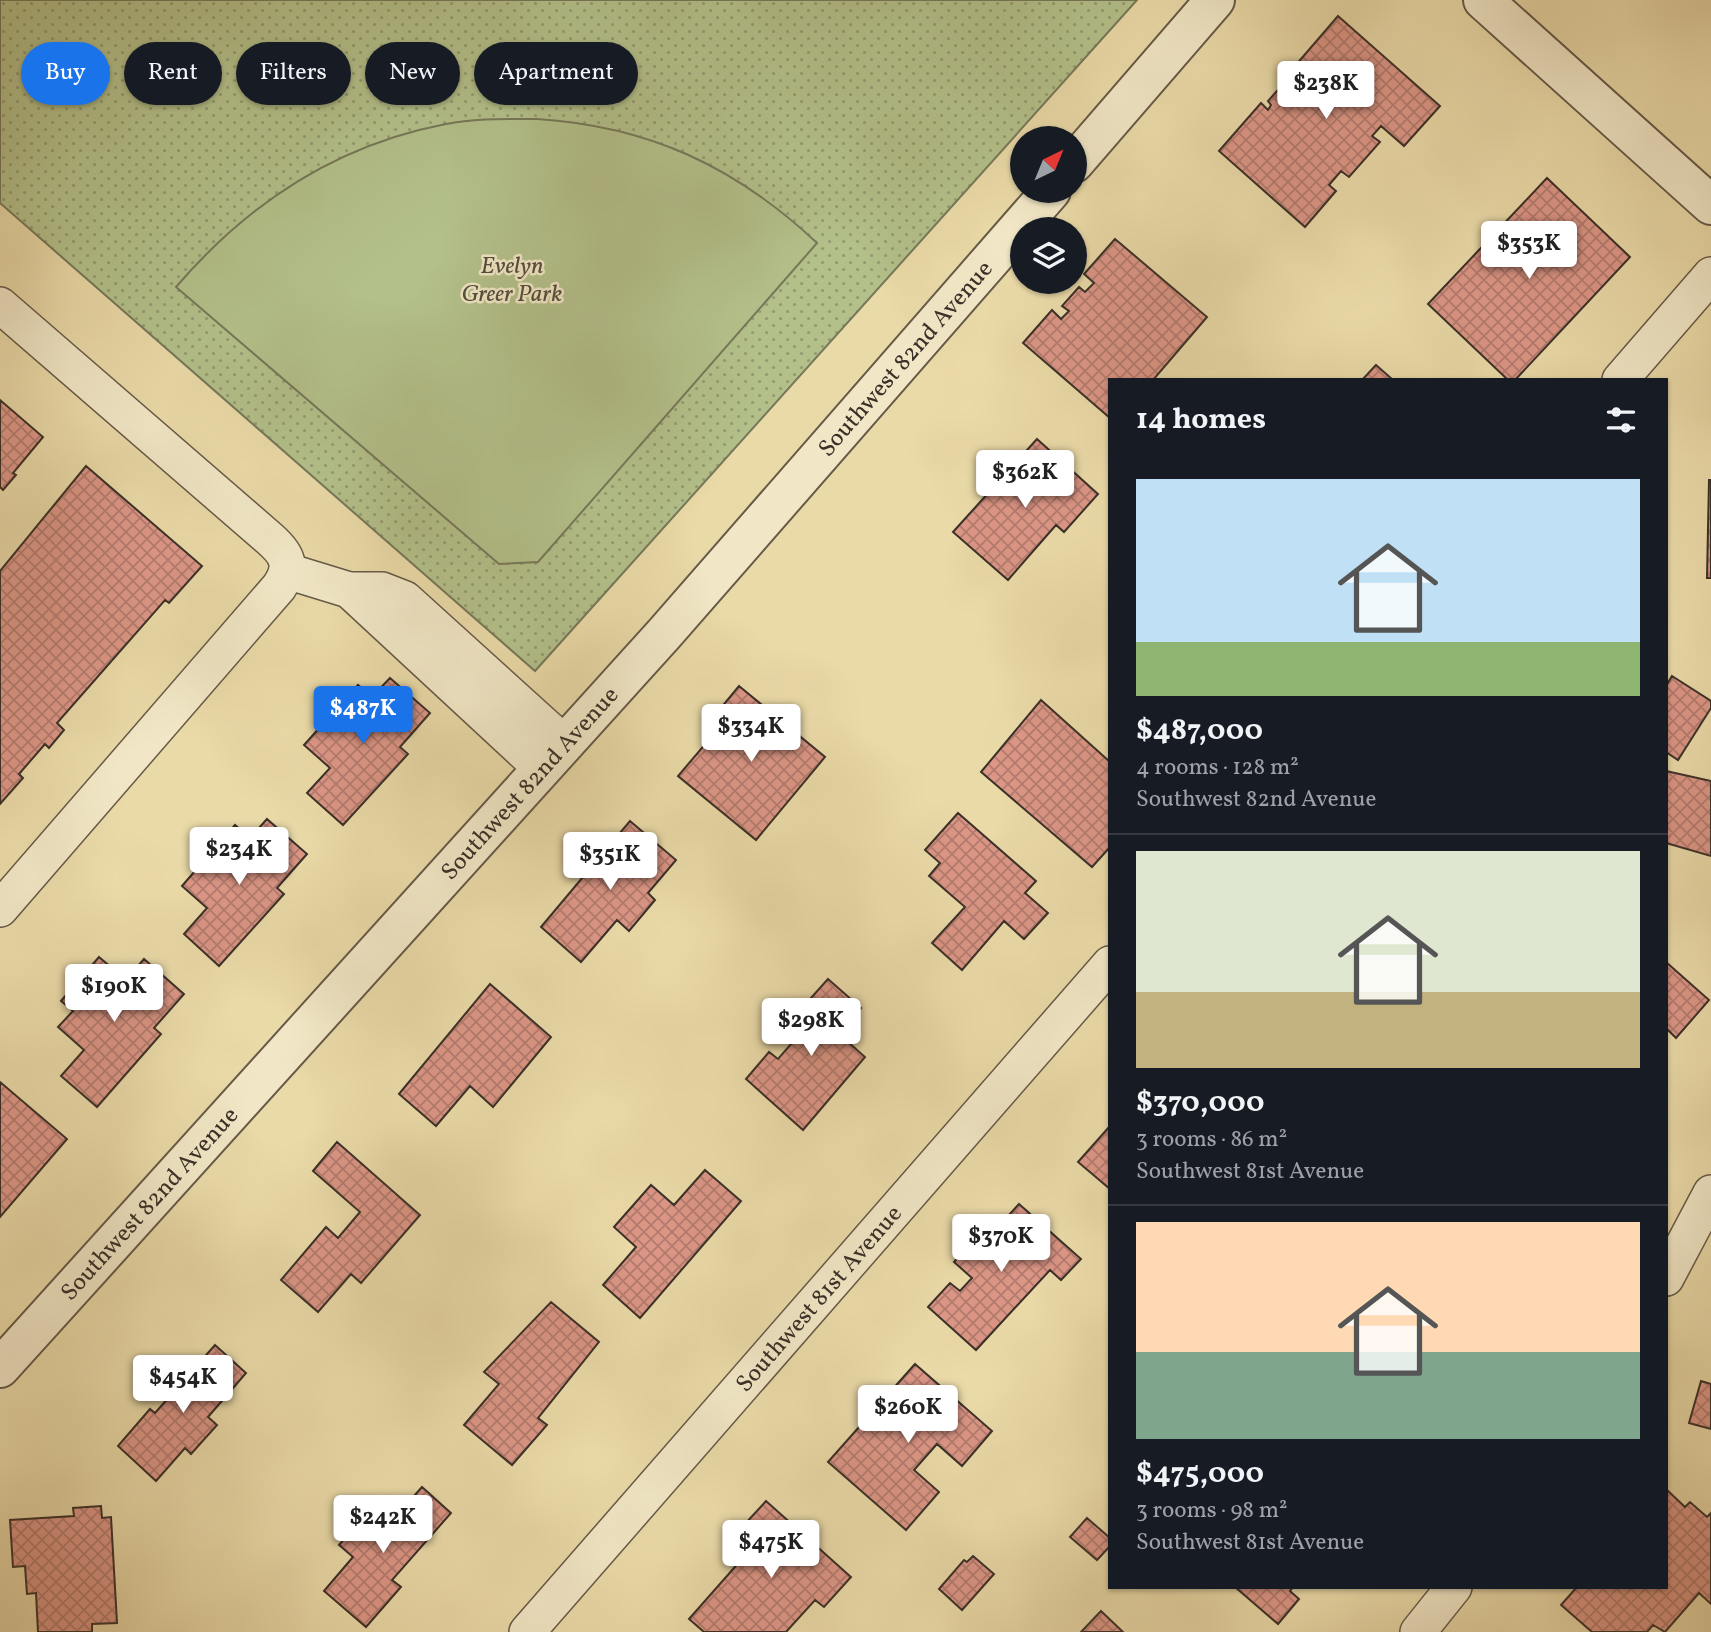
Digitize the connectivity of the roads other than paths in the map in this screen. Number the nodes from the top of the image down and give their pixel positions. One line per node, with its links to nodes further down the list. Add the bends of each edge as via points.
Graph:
1 (1215, 0): 3 (street)
2 (1483, 0): 5 (street)
3 (1087, 148)
4 (1041, 203): 10 (street, Southwest 82nd Avenue)
5 (1711, 205)
6 (1711, 275): 8 (street)
7 (0, 305): 9 (street, via 270,539 285,556)
8 (1621, 378)
9 (287, 571): 10 (street, via 349,590 382,590 405,598); 11 (street)
10 (553, 755): 15 (street, Southwest 82nd Avenue)
11 (0, 909)
12 (1108, 966): 17 (street, Southwest 81st Avenue)
13 (1711, 1193): 14 (street)
14 (1668, 1274)
15 (0, 1368)
16 (1452, 1589): 18 (street)
17 (527, 1632)
18 (1418, 1632)

